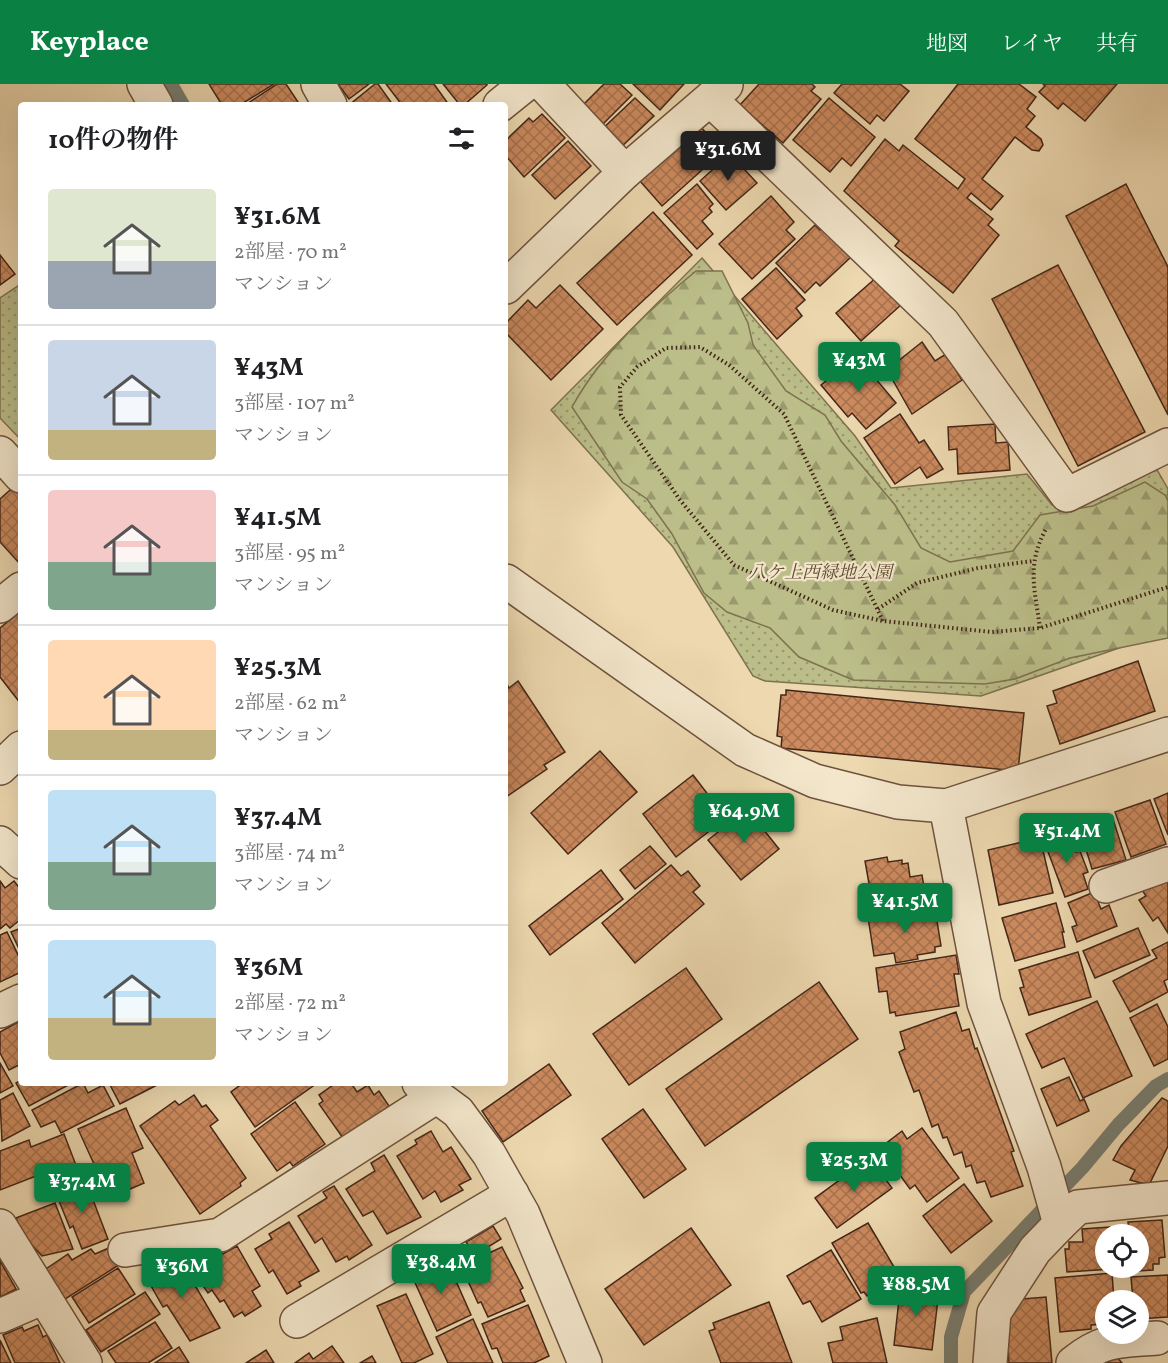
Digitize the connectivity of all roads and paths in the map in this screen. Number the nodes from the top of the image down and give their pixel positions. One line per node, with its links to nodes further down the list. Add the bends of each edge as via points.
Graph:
1 (144, 84): 6 (street)
2 (318, 84): 7 (street)
3 (526, 84): 8 (street)
4 (543, 84): 9 (street)
5 (719, 92): 9 (street); 14 (street, via 943,323)
6 (154, 102)
7 (328, 102)
8 (504, 102)
9 (625, 172): 10 (street)
10 (508, 285)
11 (1168, 445): 14 (street)
12 (0, 453): 13 (street)
13 (18, 473)
14 (1067, 495): 15 (path, via 1035,549)
15 (1033, 561): 20 (path, via 978,568 917,583); 22 (path)
16 (508, 582): 26 (street, via 745,750 815,781 898,802)
17 (1168, 587): 22 (path)
18 (18, 591): 19 (street)
19 (0, 606)
20 (878, 609): 21 (path); 21 (path, via 784,414 729,365 700,347 666,348 637,367 620,387 621,415 680,500 734,565 833,610)
21 (884, 621): 22 (path, via 992,632)
22 (1040, 628)
23 (1168, 734): 26 (street)
24 (18, 751): 25 (street)
25 (0, 768)
26 (946, 806): 36 (street, via 984,1003 1044,1167)
27 (0, 843): 28 (street)
28 (18, 859)
29 (1168, 864): 30 (street)
30 (1106, 886)
31 (18, 1002): 32 (street)
32 (0, 1011)
33 (428, 1090): 34 (street, via 458,1112); 38 (street, via 220,1235)
34 (512, 1194): 41 (street); 43 (street)
35 (1168, 1198): 36 (street, via 1078,1207)
36 (1058, 1221): 45 (street, via 994,1313)
37 (0, 1226): 39 (street)
38 (125, 1250)
39 (44, 1297): 40 (street); 44 (street)
40 (0, 1316)
41 (297, 1321)
42 (1157, 1338): 46 (street, via 1106,1342)
43 (580, 1362)
44 (85, 1363)
45 (990, 1363)
46 (1073, 1363)

